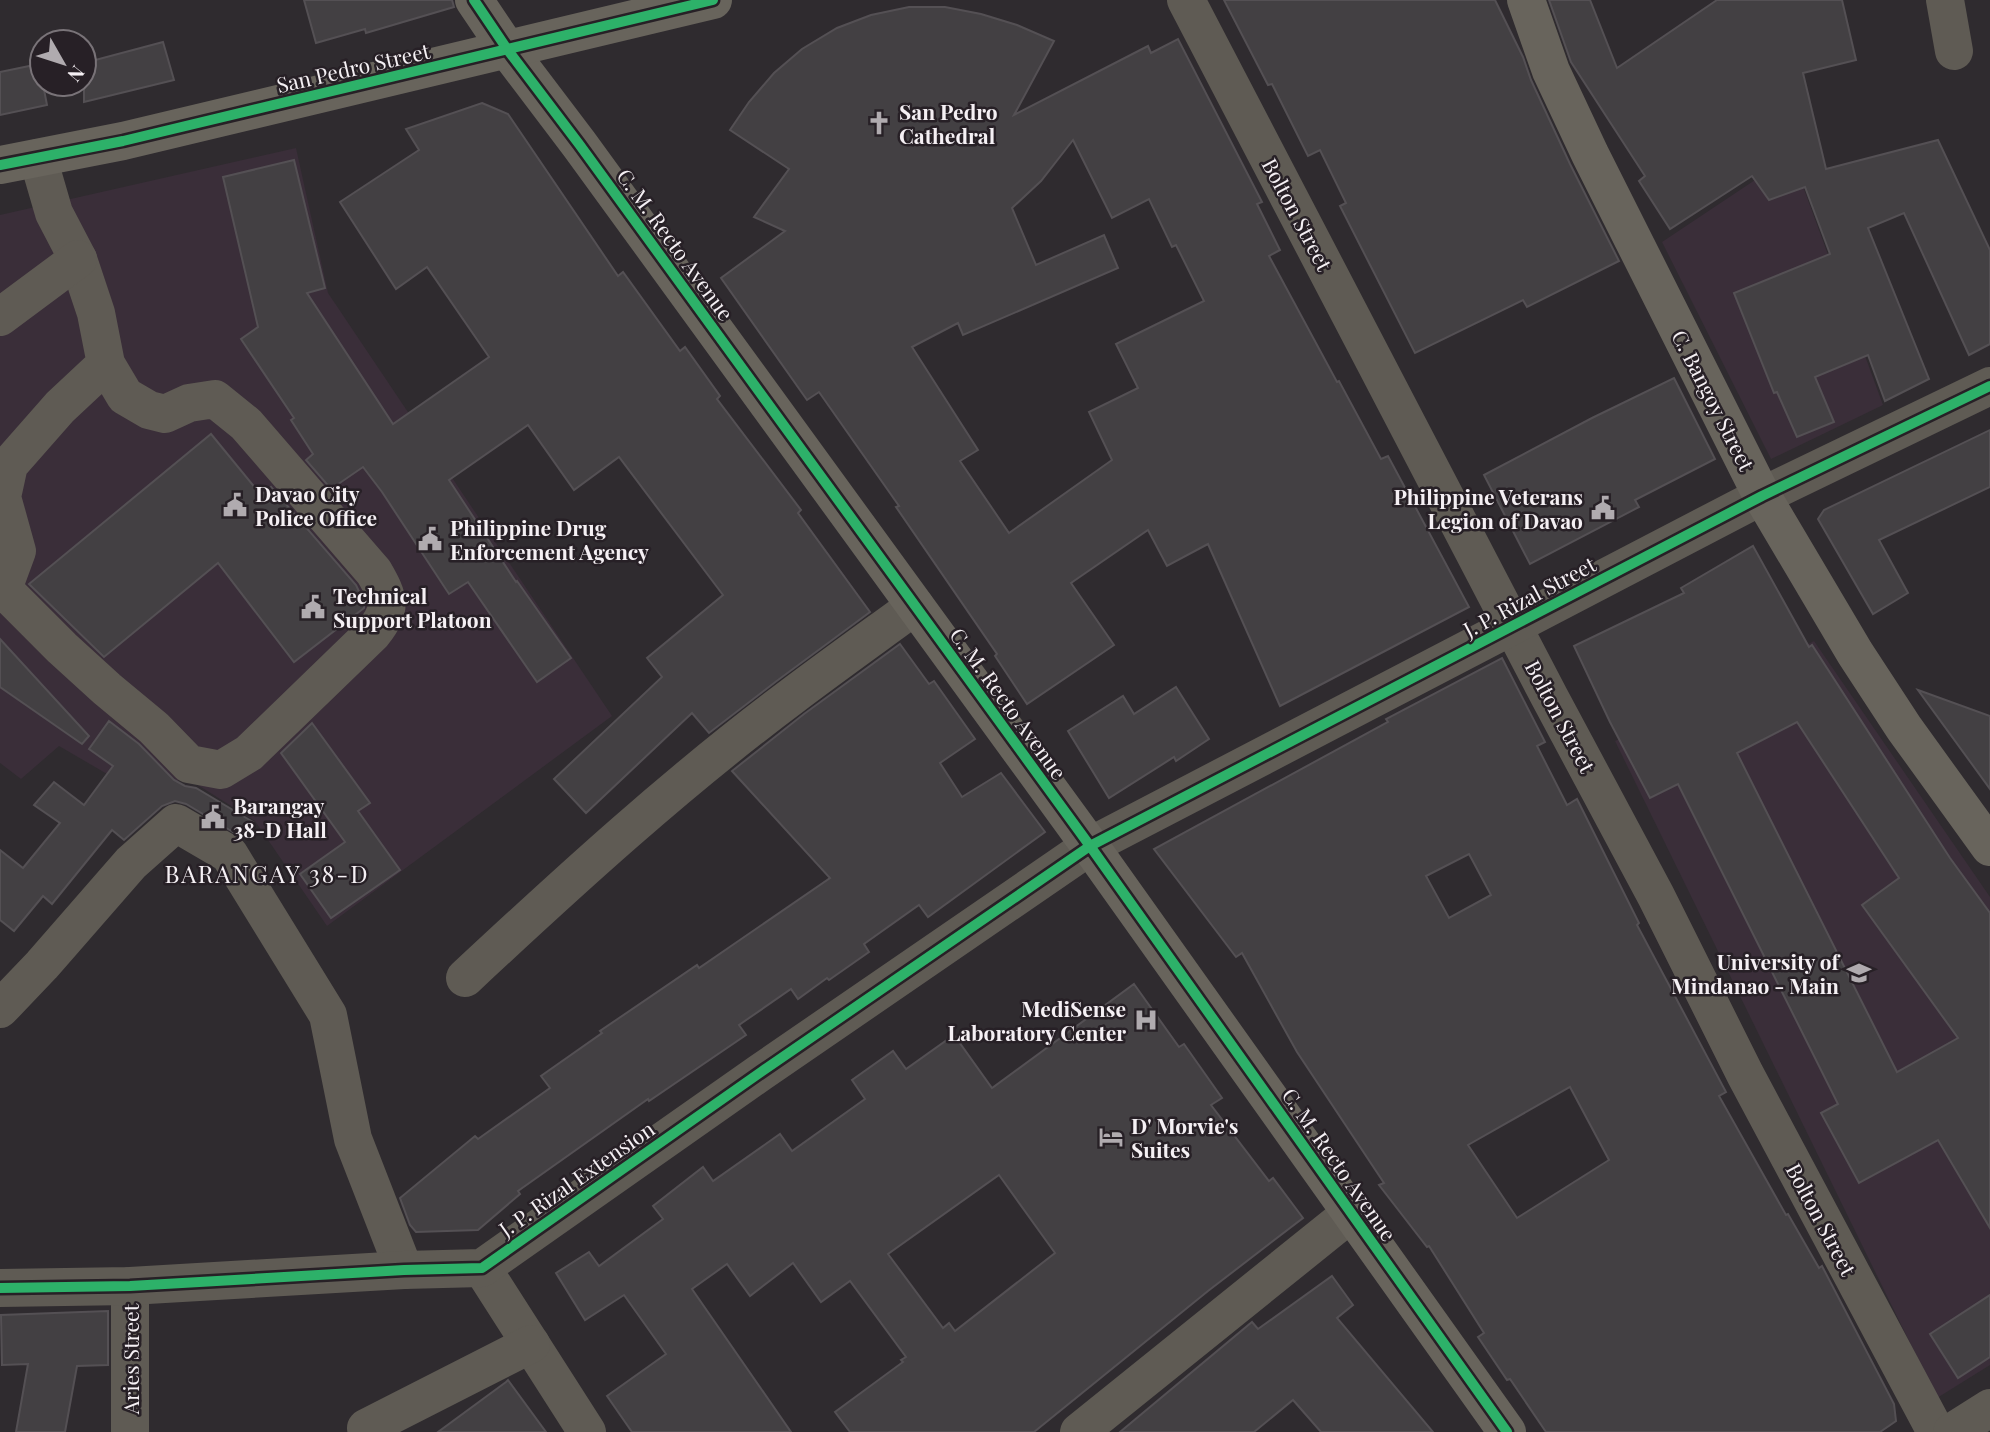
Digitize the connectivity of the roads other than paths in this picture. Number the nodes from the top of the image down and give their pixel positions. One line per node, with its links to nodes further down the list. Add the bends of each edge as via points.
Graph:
1 (474, 0): 6 (main road, C. M. Recto Avenue)
2 (713, 0): 6 (main road, San Pedro Street)
3 (1186, 0): 17 (street, Bolton Street)
4 (1526, 0): 14 (main road, C. Bangoy Street, via 1551,71 1590,154)
5 (1945, 0): 7 (street)
6 (508, 49): 8 (main road, San Pedro Street); 16 (main road, C. M. Recto Avenue)
7 (1954, 51)
8 (38, 158): 9 (main road, San Pedro Street); 10 (street, via 54,213)
9 (0, 165)
10 (78, 259): 11 (street); 12 (street)
11 (0, 317)
12 (106, 364): 15 (street, via 9,465 2,497 17,551); 15 (street, via 125,396 149,410 165,414 215,398 246,424 374,572 386,592 383,621 249,753 221,770 189,764)
13 (1990, 386): 14 (street, J. P. Rizal Street)
14 (1762, 496): 17 (street, J. P. Rizal Street); 19 (main road, C. Bangoy Street, via 1855,653)
15 (2, 587)
16 (915, 606): 18 (main road, C. M. Recto Avenue); 20 (street, via 702,768)
17 (1514, 626): 18 (street, J. P. Rizal Street); 34 (street, Bolton Street)
18 (1090, 846): 22 (main road, C. M. Recto Avenue); 23 (street, J. P. Rizal Extension)
19 (1990, 847)
20 (465, 978)
21 (0, 1009): 24 (street, via 112,883 176,823 229,854 328,1015 353,1139)
22 (1351, 1213): 32 (street); 33 (main road, C. M. Recto Avenue)
23 (482, 1268): 24 (street); 27 (street)
24 (404, 1270): 25 (street)
25 (130, 1286): 26 (street); 30 (street, Aries Street)
26 (0, 1288)
27 (531, 1344): 29 (street); 31 (street)
28 (1990, 1408): 35 (street)
29 (366, 1428)
30 (131, 1432)
31 (587, 1432)
32 (1079, 1432)
33 (1507, 1432)
34 (1936, 1432)
35 (1952, 1432)

